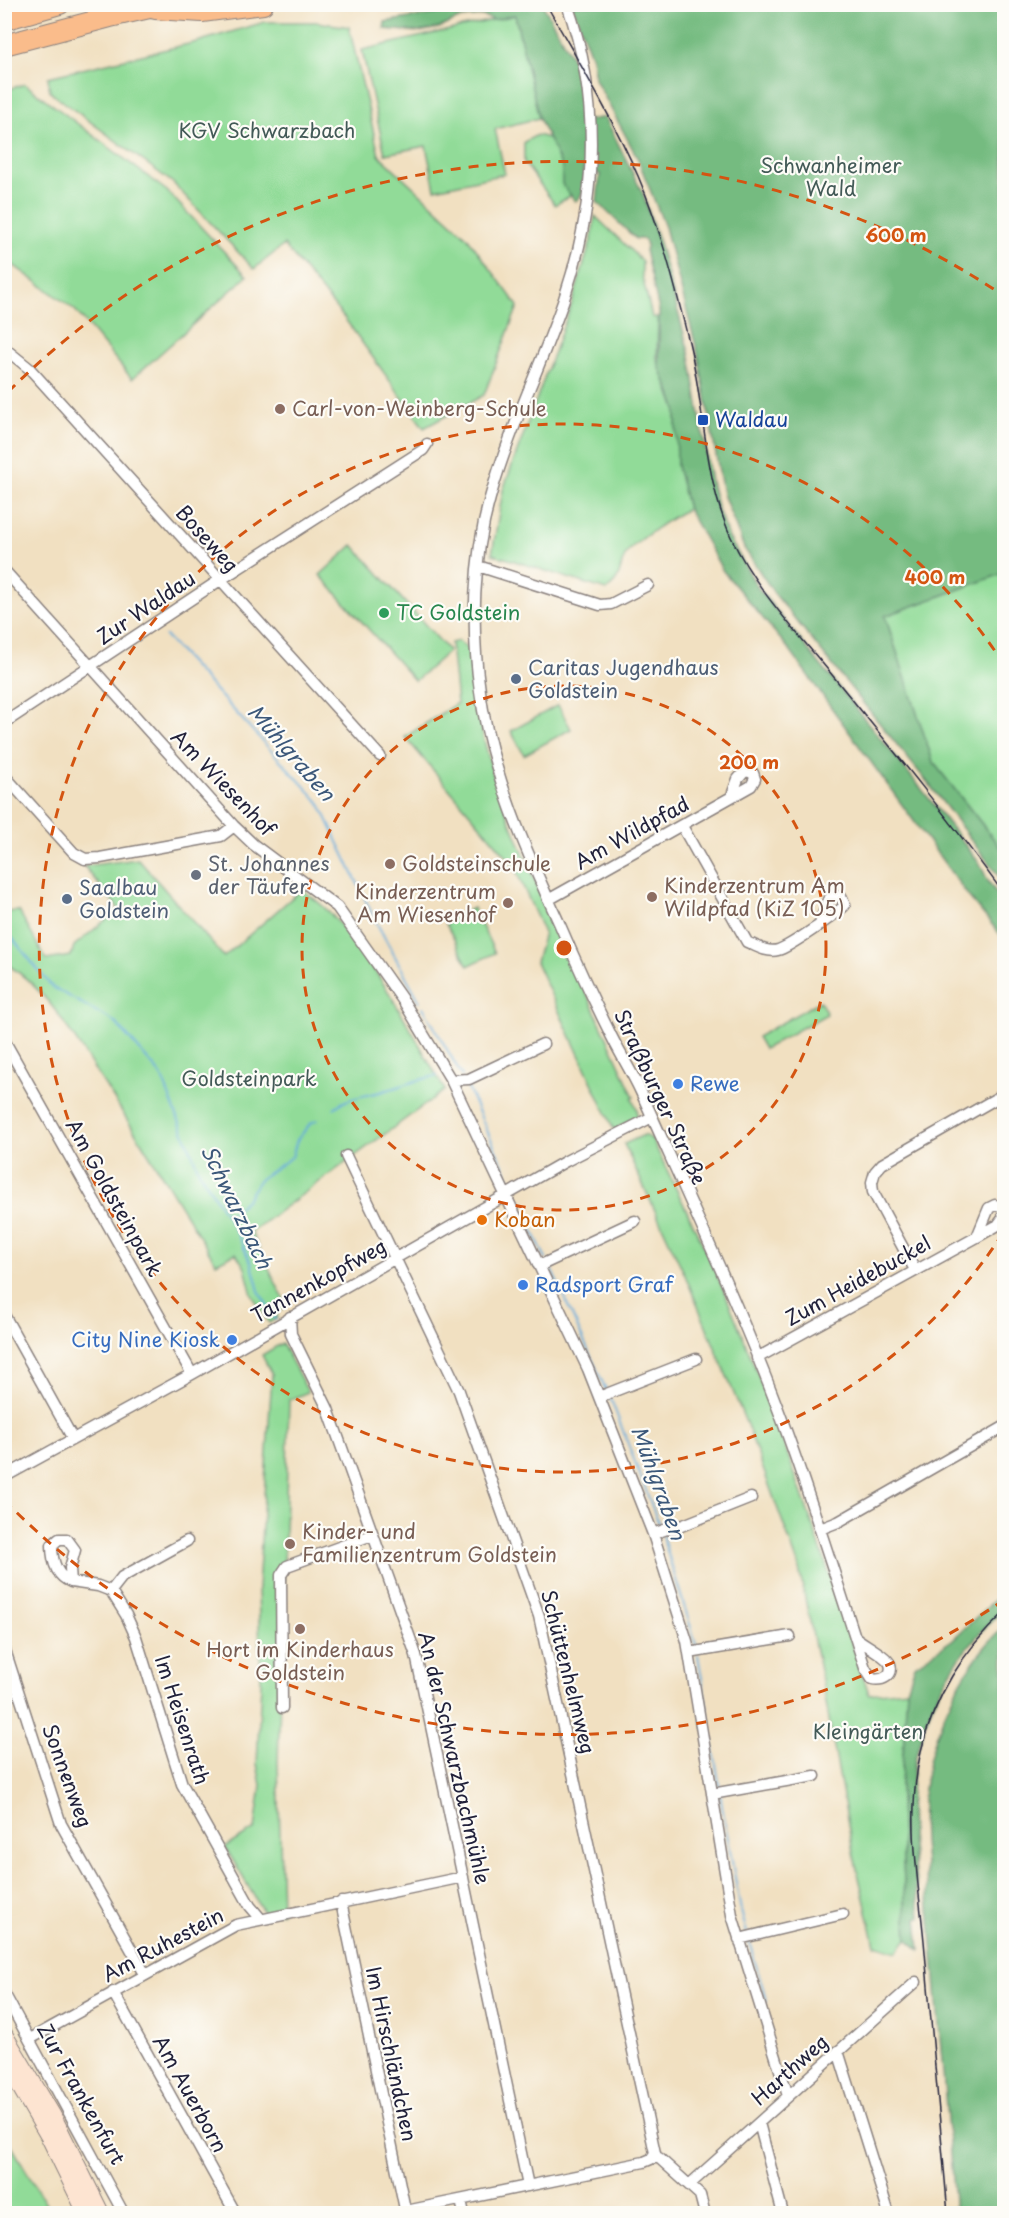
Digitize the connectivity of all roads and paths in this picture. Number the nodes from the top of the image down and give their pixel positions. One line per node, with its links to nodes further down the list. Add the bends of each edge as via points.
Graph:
1 (60, 4): 7 (highway)
2 (167, 4): 6 (highway)
3 (263, 4): 6 (highway, via 202,12)
4 (560, 4): 8 (street, Straßburger Straße)
5 (567, 4): 8 (street, Straßburger Straße)
6 (147, 9): 9 (highway)
7 (4, 20)
8 (576, 36): 12 (street, Straßburger Straße, via 592,136 588,204 563,303 491,495)
9 (4, 45)
10 (4, 348): 14 (street, Boseweg, via 30,369)
11 (427, 444): 14 (street, Zur Waldau)
12 (478, 566): 15 (street, via 600,605 611,604); 23 (street, Straßburger Straße, via 476,642 484,717 511,810)
13 (4, 570): 16 (street, Am Wiesenhof)
14 (220, 580): 16 (street, Zur Waldau); 18 (street, Boseweg)
15 (648, 585)
16 (90, 666): 17 (street, Zur Waldau); 21 (street, Am Wiesenhof)
17 (4, 723)
18 (380, 756)
19 (4, 775): 21 (street, via 74,853 85,859 221,836)
20 (732, 795): 22 (street, Am Wildpfad)
21 (234, 826): 27 (street, Am Wiesenhof, via 337,906 404,1002)
22 (681, 826): 23 (street, Am Wildpfad); 24 (street, via 747,942 761,949 778,950)
23 (548, 900): 29 (street, Straßburger Straße)
24 (820, 924)
25 (4, 1040): 41 (street, Am Goldsteinpark)
26 (543, 1044): 27 (street, via 469,1080)
27 (451, 1080): 31 (street, Am Wiesenhof)
28 (1005, 1094): 36 (street, via 900,1152 875,1172 873,1192)
29 (652, 1117): 31 (street, Tannenkopfweg); 39 (street, Straßburger Straße)
30 (346, 1156): 34 (street, Schüttenhelmweg)
31 (506, 1197): 34 (street, Tannenkopfweg); 35 (street, Am Wiesenhof)
32 (635, 1221): 35 (street)
33 (977, 1236): 36 (street, Zum Heidebuckel)
34 (395, 1258): 38 (street, Tannenkopfweg); 75 (street, Schüttenhelmweg, via 459,1391 543,1629)
35 (545, 1264): 42 (street, Am Wiesenhof, via 588,1369)
36 (915, 1270): 39 (street, Zum Heidebuckel)
37 (4, 1315): 44 (street)
38 (290, 1317): 41 (street, Tannenkopfweg); 49 (street, An der Schwarzbachmühle, via 291,1334 328,1409)
39 (757, 1358): 47 (street, Straßburger Straße)
40 (696, 1359): 42 (street)
41 (192, 1374): 44 (street, Tannenkopfweg)
42 (604, 1395): 48 (street, Am Wiesenhof)
43 (1003, 1426): 47 (street, via 846,1518)
44 (73, 1439): 45 (street, Tannenkopfweg)
45 (4, 1477)
46 (751, 1498): 48 (street)
47 (820, 1529): 54 (street, Straßburger Straße)
48 (659, 1532): 56 (street, Am Wiesenhof)
49 (372, 1534): 57 (street, via 287,1566 281,1575); 60 (street, An der Schwarzbachmühle, via 416,1655)
50 (187, 1541): 52 (street, via 122,1577)
51 (71, 1581): 52 (street)
52 (111, 1591): 63 (street, Im Heisenrath, via 136,1637 182,1784)
53 (790, 1636): 56 (street)
54 (855, 1637)
55 (4, 1647): 65 (street, Sonnenweg, via 61,1824)
56 (695, 1652): 59 (street, Am Wiesenhof)
57 (282, 1708)
58 (814, 1776): 59 (street)
59 (719, 1793): 64 (street, Am Wiesenhof, via 732,1915)
60 (463, 1878): 61 (street, Am Ruhestein); 77 (street, An der Schwarzbachmühle)
61 (341, 1902): 63 (street, Am Ruhestein); 79 (street, Im Hirschländchen)
62 (843, 1914): 64 (street)
63 (261, 1919): 65 (street, Am Ruhestein, via 236,1925)
64 (745, 1937): 73 (street, Am Wiesenhof)
65 (145, 1974): 67 (street, Am Ruhestein)
66 (916, 1982): 71 (street, Harthweg)
67 (113, 1992): 70 (street, Am Ruhestein); 83 (street, Am Auerborn)
68 (4, 1993): 70 (street, Zur Frankenfurt)
69 (4, 2033): 81 (main road, via 63,2134)
70 (30, 2039): 82 (street, Zur Frankenfurt)
71 (838, 2050): 73 (street, Harthweg); 87 (street)
72 (4, 2060): 80 (main road, via 49,2138)
73 (788, 2096): 74 (street, Harthweg)
74 (759, 2123): 76 (street, Harthweg); 86 (street)
75 (653, 2155): 76 (street); 77 (street, via 644,2162)
76 (689, 2185): 85 (street, via 700,2195)
77 (528, 2186): 78 (street)
78 (461, 2200): 79 (street); 84 (street)
79 (406, 2212)
80 (86, 2214)
81 (102, 2214)
82 (124, 2214)
83 (236, 2214)
84 (464, 2214)
85 (705, 2214)
86 (783, 2214)
87 (889, 2214)

